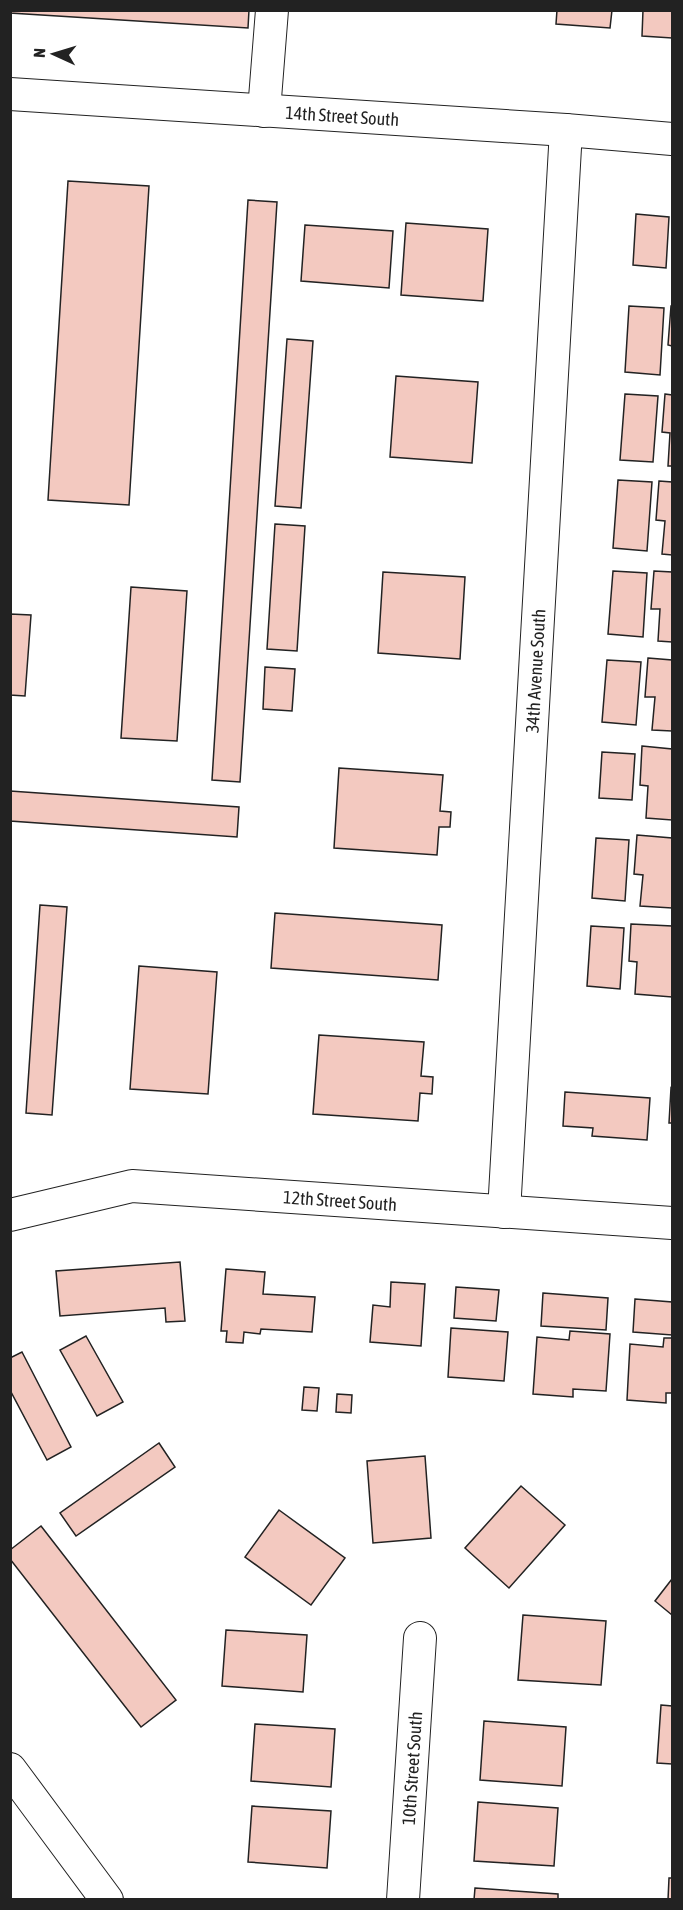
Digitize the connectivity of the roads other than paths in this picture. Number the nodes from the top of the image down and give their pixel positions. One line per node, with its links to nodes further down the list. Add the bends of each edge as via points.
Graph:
1 (272, 10): 3 (street)
2 (10, 94): 3 (street, 14th Street South)
3 (264, 111): 4 (street, 14th Street South)
4 (566, 130): 5 (street, 14th Street South); 6 (street, 34th Avenue South)
5 (672, 139)
6 (504, 1212): 7 (street, 12th Street South, via 132,1186); 8 (street, 12th Street South)
7 (10, 1215)
8 (672, 1223)
9 (420, 1638): 12 (street, 10th Street South)
10 (10, 1769): 11 (street)
11 (107, 1899)
12 (402, 1899)

